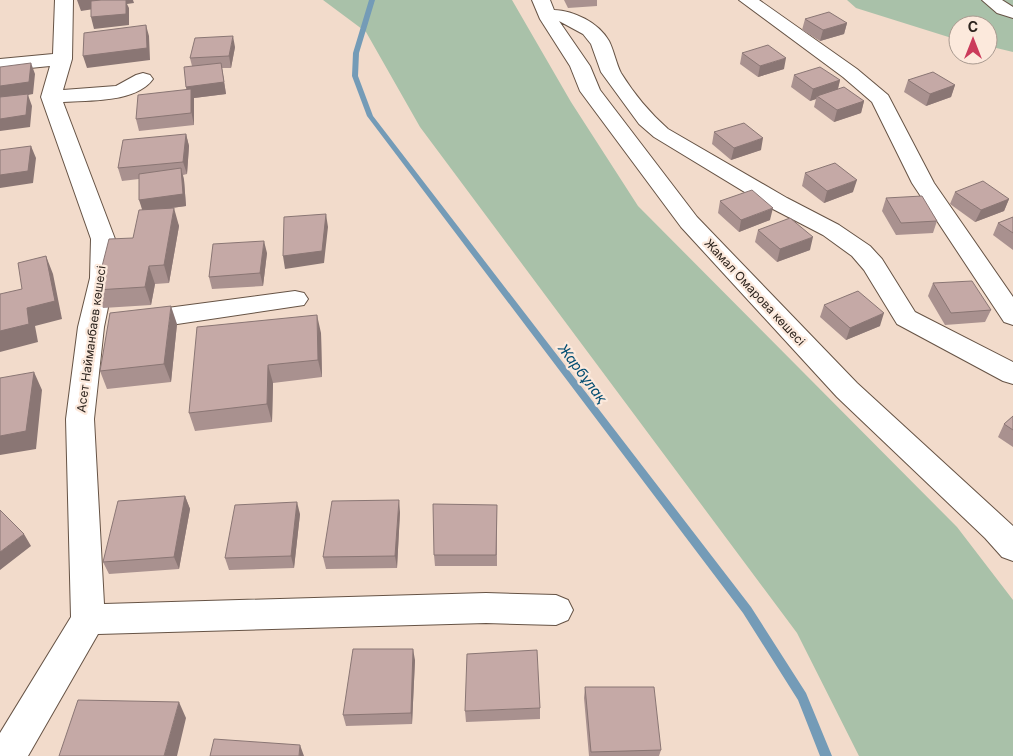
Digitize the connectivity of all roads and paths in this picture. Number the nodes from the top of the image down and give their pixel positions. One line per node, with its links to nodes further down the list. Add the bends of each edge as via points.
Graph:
1 (64, 0): 6 (street)
2 (748, 0): 11 (street, via 881,99 923,182)
3 (991, 0): 5 (street)
4 (544, 8): 13 (street, via 589,30 600,42 611,72 626,94 661,133 831,230 861,251 873,265 906,318); 14 (street, Жамал Омарова көшесі, via 580,66 590,91 689,222 847,390)
5 (1013, 13)
6 (62, 59): 7 (street); 9 (street)
7 (0, 66)
8 (143, 80): 9 (street, via 120,92)
9 (51, 97): 12 (street, Асет Найманбаев көшесі, via 103,239 102,278)
10 (295, 300): 12 (street)
11 (1013, 316)
12 (91, 326): 16 (street, Асет Найманбаев көшесі, via 80,419)
13 (1013, 374)
14 (1013, 548)
15 (556, 610): 16 (street, via 486,608)
16 (88, 618): 17 (street)
17 (7, 756)

